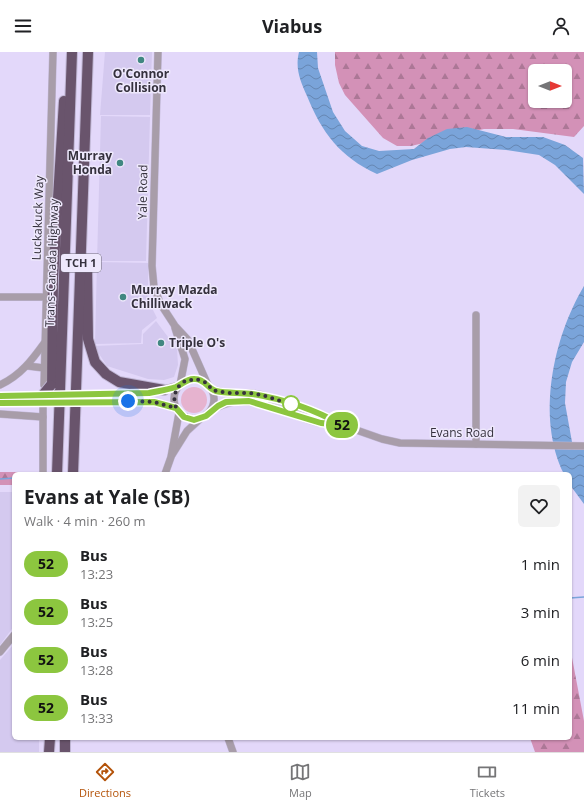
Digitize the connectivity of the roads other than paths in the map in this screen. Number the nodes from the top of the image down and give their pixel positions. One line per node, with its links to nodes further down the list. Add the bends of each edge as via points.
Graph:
1 (53, 52): 8 (street, Luckakuck Way)
2 (72, 52): 5 (highway, Trans-Canada Highway / TCH 1)
3 (88, 52): 6 (highway, TCH 1)
4 (158, 52): 10 (street, Yale Road, via 152,266 154,287 160,303)
5 (72, 80): 16 (highway, via 64,98); 37 (highway, Trans-Canada Highway / TCH 1)
6 (85, 145): 18 (highway, via 90,349 100,369 112,379 129,385); 38 (highway, TCH 1)
7 (0, 297): 8 (street)
8 (46, 297): 11 (street, Luckakuck Way)
9 (476, 315): 33 (street)
10 (175, 326): 14 (street, Yale Road, via 188,340); 17 (street, Yale Road, via 185,360)
11 (45, 342): 12 (street); 13 (street, Luckakuck Way)
12 (28, 366): 13 (street); 15 (street)
13 (44, 368): 16 (street, Luckakuck Way)
14 (207, 383): 17 (street, via 190,379); 19 (street)
15 (0, 385)
16 (48, 385): 21 (highway, bridge); 24 (highway, bridge)
17 (180, 385): 18 (street); 27 (street, via 174,397)
18 (164, 390): 22 (street)
19 (212, 390): 28 (street, via 215,401); 32 (street, Evans Road, via 262,395 323,415)
20 (0, 396): 23 (street)
21 (42, 396): 23 (street); 24 (street, bridge)
22 (99, 398): 24 (street, bridge); 27 (street, via 154,402)
23 (31, 399): 24 (street, bridge); 25 (street)
24 (53, 399)
25 (0, 403)
26 (43, 408): 30 (street)
27 (178, 411): 31 (street, via 189,419); 35 (street)
28 (211, 411): 31 (street); 32 (street, Evans Road, via 226,402 249,401 321,423)
29 (0, 414): 30 (street)
30 (43, 417): 36 (street)
31 (200, 419): 35 (street, via 187,431)
32 (342, 425): 33 (street, Evans Road, via 400,443)
33 (476, 444): 34 (street, Evans Road)
34 (584, 446)
35 (171, 457): 39 (street)
36 (43, 472)
37 (57, 472)
38 (73, 472)
39 (167, 472)
40 (12, 637): 41 (street)
41 (0, 652)
42 (50, 740): 45 (highway)
43 (65, 740): 46 (highway)
44 (229, 740): 47 (street)
45 (49, 752)
46 (65, 752)
47 (233, 752)

